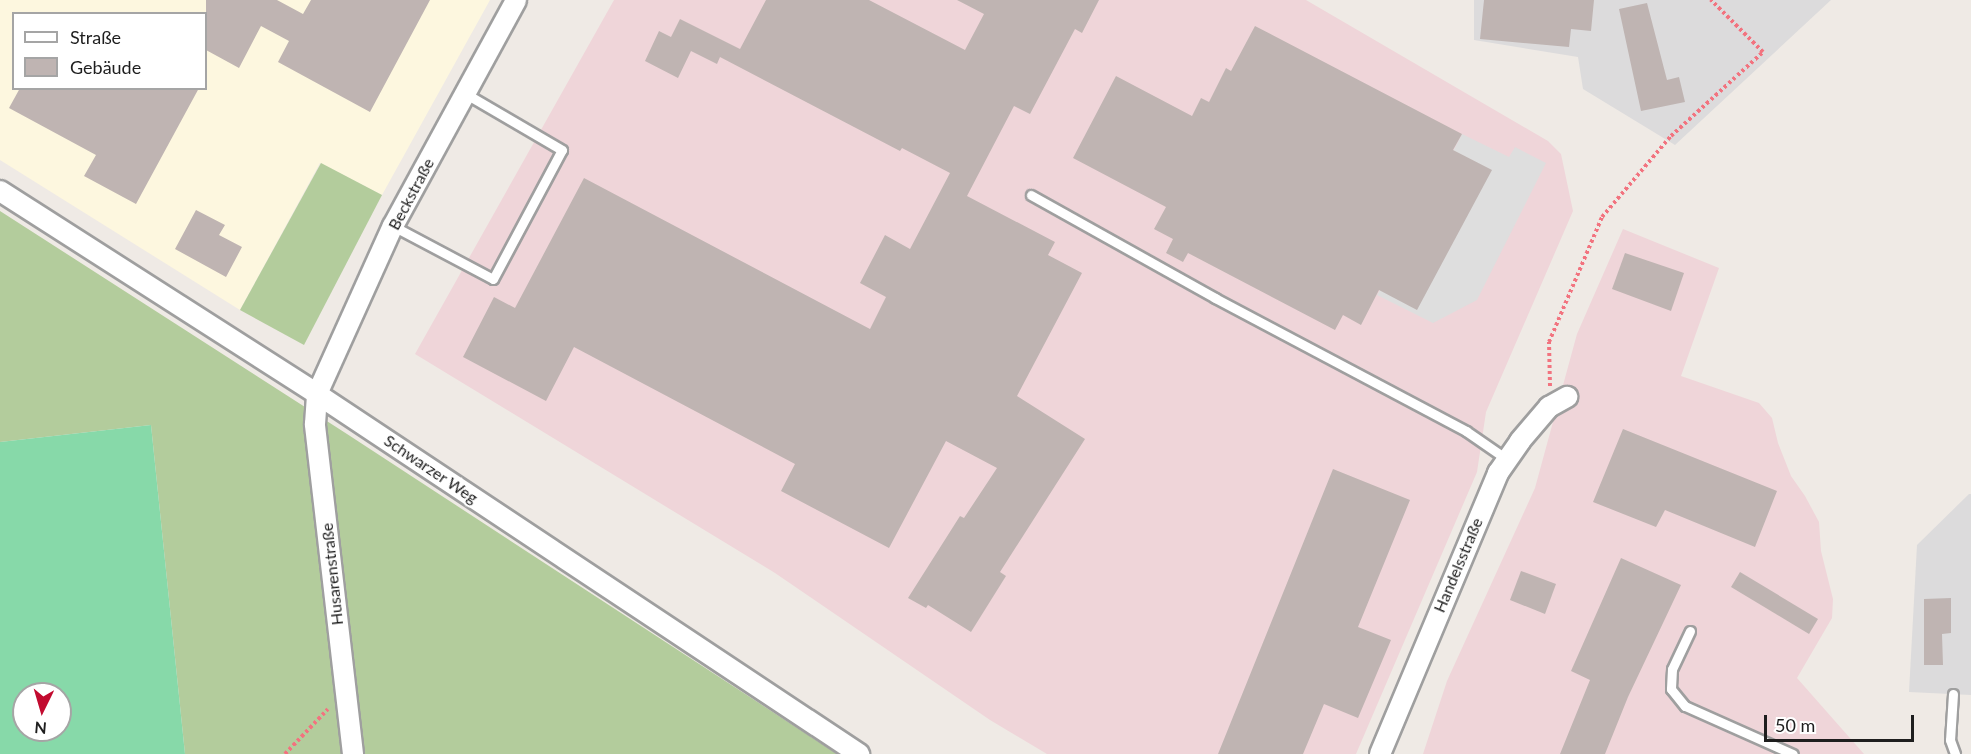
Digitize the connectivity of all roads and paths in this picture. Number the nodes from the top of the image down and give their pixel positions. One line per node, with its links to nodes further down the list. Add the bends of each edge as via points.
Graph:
1 (516, 0): 3 (street, Beckstraße)
2 (1712, 0): 9 (path, via 1763,52 1671,136 1602,218 1549,342)
3 (466, 94): 6 (street, Beckstraße); 6 (lane, via 562,150 493,279)
4 (0, 191): 7 (street, Schwarzer Weg)
5 (1031, 195): 10 (lane, via 1466,431)
6 (393, 226): 7 (street, Beckstraße)
7 (317, 394): 13 (street, Husarenstraße, via 315,424); 16 (street, Schwarzer Weg)
8 (1567, 397): 9 (street, Handelsstraße)
9 (1549, 407): 10 (street, Handelsstraße)
10 (1508, 460): 17 (street, Handelsstraße, via 1488,493)
11 (1690, 631): 18 (lane, via 1672,669 1671,689 1685,706)
12 (1953, 694): 19 (lane, via 1950,741)
13 (346, 701): 14 (path, via 328,709); 15 (street, Husarenstraße)
14 (285, 754)
15 (353, 754)
16 (859, 754)
17 (1380, 754)
18 (1793, 754)
19 (1955, 754)

